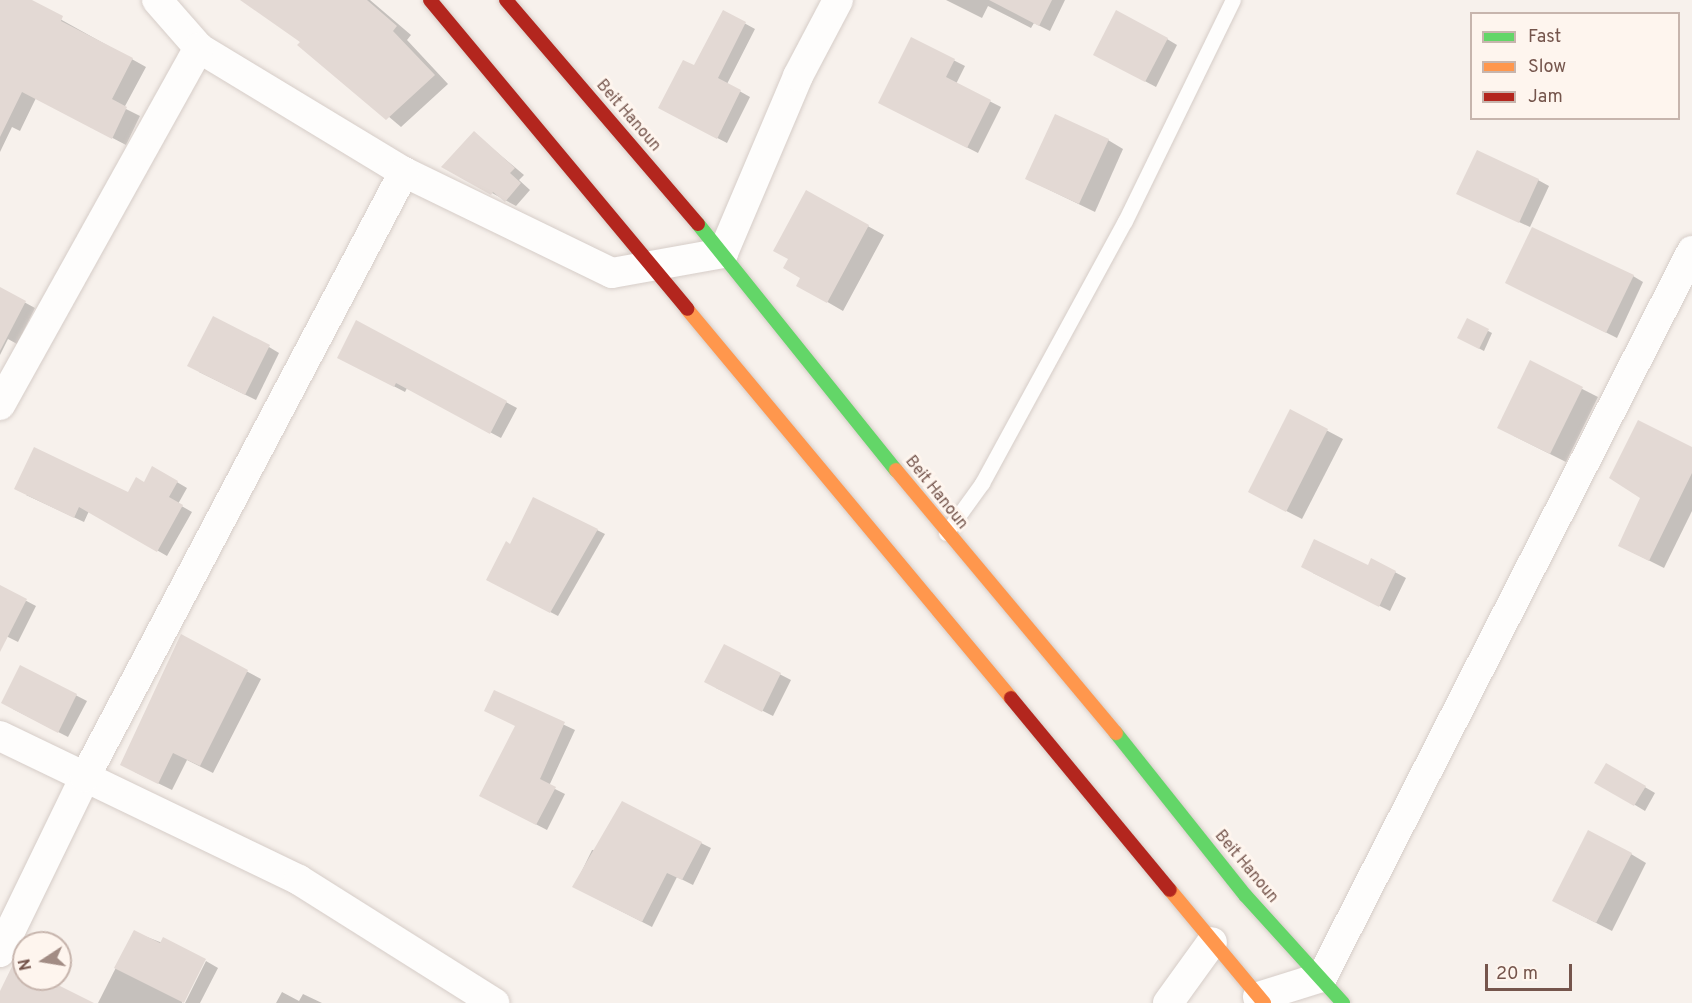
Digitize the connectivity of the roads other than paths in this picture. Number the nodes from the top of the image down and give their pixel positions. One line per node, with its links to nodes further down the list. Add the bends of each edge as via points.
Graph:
1 (157, 0): 6 (street)
2 (430, 0): 10 (main road)
3 (506, 0): 9 (main road, Beit Hanoun)
4 (838, 0): 9 (street, via 798,76)
5 (1233, 0): 12 (lane, via 1125,221 982,483)
6 (199, 48): 7 (street); 11 (street)
7 (404, 172): 10 (street, via 612,273); 14 (street)
8 (1692, 251): 17 (street)
9 (723, 253): 10 (street); 12 (main road, Beit Hanoun)
10 (655, 266): 15 (main road, via 747,384)
11 (0, 405)
12 (946, 533): 17 (main road, Beit Hanoun, via 1099,712 1245,895)
13 (0, 736): 14 (street)
14 (85, 777): 16 (street); 19 (street, via 299,880)
15 (1212, 942): 18 (main road); 20 (street)
16 (0, 952)
17 (1322, 977): 18 (street); 21 (main road, Beit Hanoun)
18 (1261, 1000)
19 (494, 1003)
20 (1168, 1003)
21 (1343, 1003)

